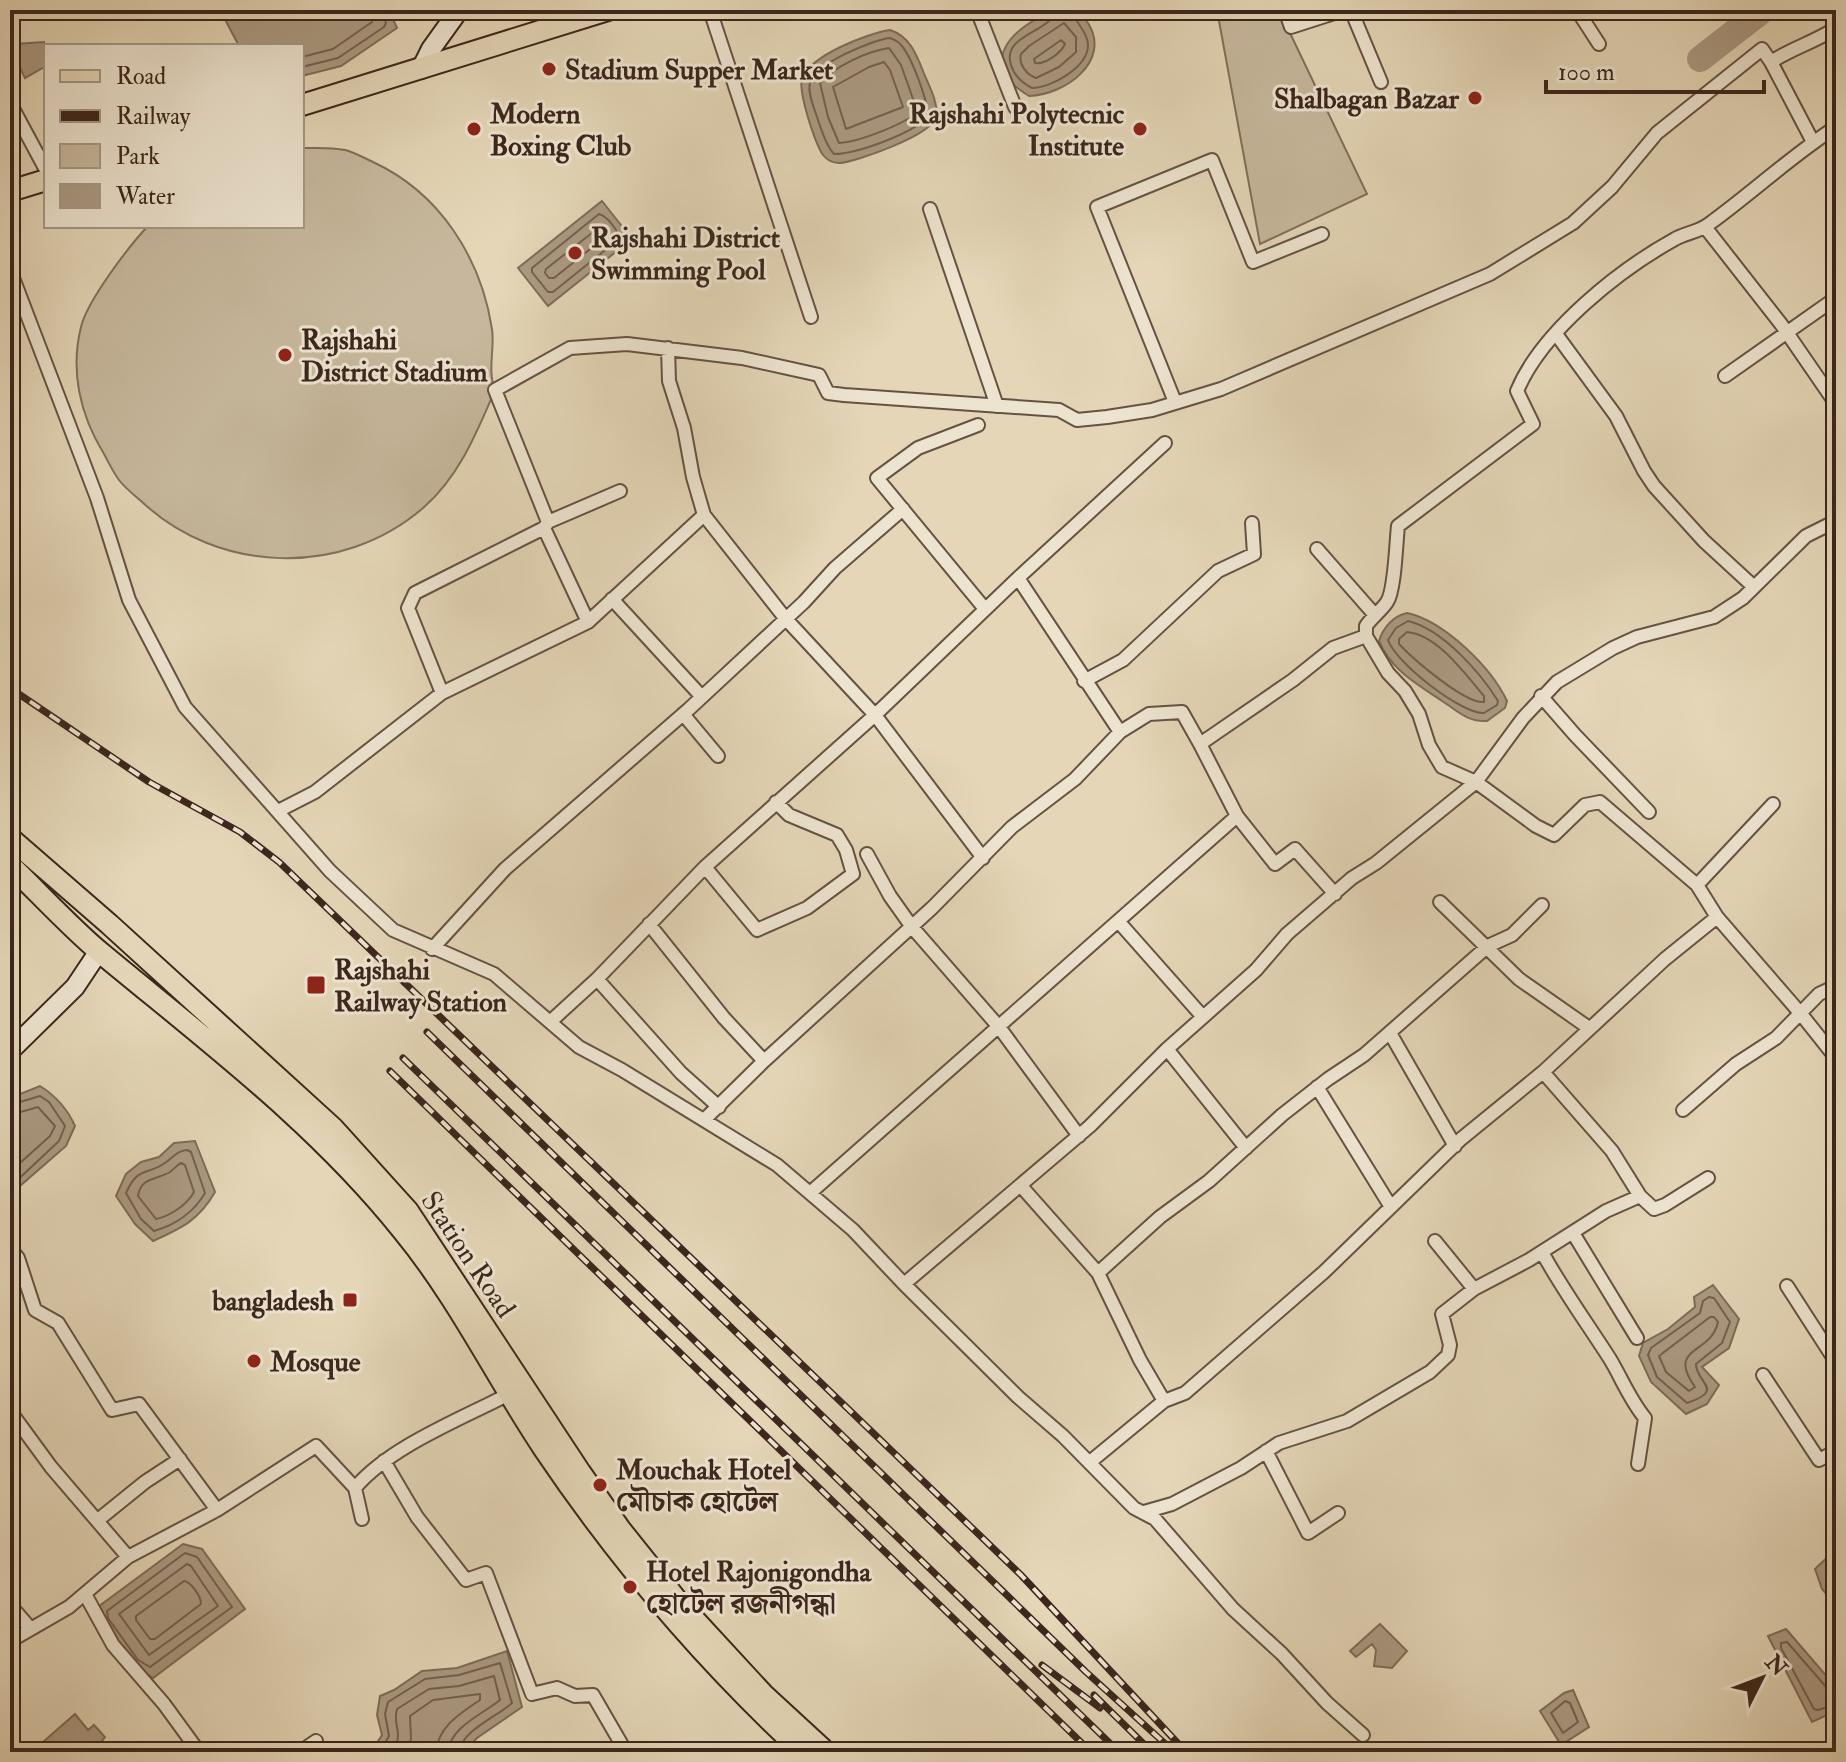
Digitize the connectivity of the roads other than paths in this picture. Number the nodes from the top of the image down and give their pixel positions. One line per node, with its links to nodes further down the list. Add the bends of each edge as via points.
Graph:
1 (459, 10): 12 (main road)
2 (608, 10): 12 (main road)
3 (710, 10): 27 (street)
4 (977, 10): 16 (street)
5 (1285, 10): 6 (street, via 1291,27)
6 (1344, 10)
7 (1351, 10): 13 (street)
8 (1577, 10): 10 (street)
9 (1836, 28): 11 (street)
10 (1599, 44)
11 (1771, 62): 18 (street); 32 (street, via 1762,49 1657,133 1573,223 1490,274 1235,383)
12 (421, 69): 15 (main road)
13 (1381, 82)
14 (10, 103): 19 (street)
15 (304, 104)
16 (1015, 107)
17 (1836, 127): 18 (street)
18 (1813, 142): 23 (street)
19 (44, 166)
20 (44, 181): 21 (main road)
21 (10, 191)
22 (930, 209): 34 (street)
23 (1705, 227): 28 (street, via 1677,238 1617,278); 29 (street)
24 (1322, 234): 32 (street, via 1253,262 1212,160 1097,207)
25 (10, 270): 64 (street, via 97,498 129,600 185,707)
26 (1836, 298): 29 (street)
27 (811, 317)
28 (1556, 334): 45 (street, via 1616,416 1654,486); 48 (street, via 1517,391 1533,424 1398,526 1393,587)
29 (1788, 334): 31 (street); 33 (street)
30 (668, 348): 34 (street, via 819,375 828,393); 39 (street, via 669,381); 42 (street, via 570,348 495,390)
31 (1725, 376)
32 (1175, 402): 34 (street, via 1077,420 1059,410)
33 (1836, 404)
34 (997, 406)
35 (978, 425): 38 (street, via 918,448 877,478)
36 (1165, 443): 44 (street)
37 (620, 491): 42 (street)
38 (903, 509): 47 (street); 49 (street)
39 (704, 515): 46 (street); 49 (street)
40 (1836, 521): 45 (street, via 1806,536)
41 (1252, 523): 52 (street, via 1254,554 1218,571 1123,660)
42 (546, 525): 50 (street); 53 (street, via 415,593 408,608)
43 (1317, 549): 48 (street)
44 (1018, 578): 47 (street); 52 (street)
45 (1754, 587): 54 (street, via 1714,617 1613,648)
46 (612, 599): 50 (street); 55 (street)
47 (985, 609): 57 (street)
48 (1374, 614): 51 (street)
49 (785, 618): 55 (street); 57 (street)
50 (588, 622): 53 (street)
51 (1366, 636): 59 (street, via 1333,648); 61 (street, via 1419,714 1442,767)
52 (1084, 681): 58 (street)
53 (442, 693): 64 (street, via 315,792)
54 (1541, 696): 61 (street); 65 (street)
55 (702, 697): 56 (street)
56 (683, 714): 60 (street); 81 (street, via 505,869)
57 (875, 715): 62 (street); 69 (street)
58 (1120, 732): 59 (street, via 1149,714 1182,712); 69 (street, via 1075,779 1012,827)
59 (1200, 744): 66 (street)
60 (718, 756)
61 (1476, 782): 72 (street, via 1554,835 1585,805 1600,802); 73 (street)
62 (776, 802): 71 (street); 71 (street, via 789,815 837,835 853,874 807,908 757,930)
63 (1773, 804): 72 (street)
64 (278, 811): 81 (street, via 361,903 393,930)
65 (1649, 812)
66 (1237, 816): 73 (street, via 1275,864 1295,849); 77 (street)
67 (10, 838): 145 (main road, Station Road, via 333,1128 408,1211 620,1529 763,1694)
68 (867, 854): 79 (street)
69 (983, 858): 79 (street)
70 (10, 865): 82 (main road, Station Road)
71 (705, 867): 78 (street)
72 (1697, 885): 76 (street)
73 (1335, 894): 86 (street)
74 (1440, 902): 80 (street)
75 (1542, 905): 80 (street, via 1512,935)
76 (1717, 917): 85 (street); 89 (street)
77 (1118, 921): 86 (street); 88 (street)
78 (649, 924): 83 (street); 94 (street)
79 (912, 927): 88 (street); 94 (street)
80 (1488, 946): 89 (street, via 1519,979); 90 (street)
81 (432, 949): 87 (street, via 494,974)
82 (99, 951): 92 (main road, via 75,987); 119 (main road, Station Road, via 295,1115 357,1178 435,1275)
83 (597, 979): 87 (street); 97 (street, via 681,1073)
84 (1836, 986): 85 (street, via 1819,994)
85 (1801, 1014): 93 (street); 98 (street)
86 (1203, 1017): 91 (street)
87 (550, 1022): 99 (street, via 579,1047)
88 (999, 1027): 100 (street); 105 (street)
89 (1589, 1028): 95 (street)
90 (1390, 1033): 96 (street); 101 (street)
91 (1167, 1049): 100 (street); 102 (street)
92 (10, 1051)
93 (1836, 1058)
94 (764, 1061): 97 (street)
95 (1543, 1072): 101 (street); 106 (street, via 1612,1151)
96 (1317, 1087): 102 (street); 107 (street)
97 (719, 1107): 99 (street)
98 (1683, 1110)
99 (705, 1119): 105 (street)
100 (1079, 1136): 104 (street)
101 (1455, 1146): 107 (street)
102 (1246, 1148): 112 (street)
103 (1708, 1178): 106 (street, via 1654,1209)
104 (1021, 1186): 112 (street); 113 (street)
105 (810, 1193): 113 (street)
106 (1640, 1196): 108 (street)
107 (1391, 1207): 120 (street, via 1185,1393)
108 (1573, 1233): 111 (street); 116 (street)
109 (1435, 1241): 115 (street)
110 (10, 1248): 124 (street, via 35,1310 58,1323 112,1410 139,1404)
111 (1542, 1252): 115 (street); 127 (street, via 1645,1418)
112 (1098, 1273): 120 (street)
113 (904, 1284): 126 (street)
114 (1787, 1286): 117 (street)
115 (1474, 1289): 122 (street, via 1442,1314 1448,1355 1430,1372 1347,1421)
116 (1637, 1338)
117 (1836, 1362)
118 (1763, 1375): 123 (street, via 1819,1460)
119 (509, 1394): 125 (street); 144 (main road, Station Road, via 645,1584)
120 (1164, 1401): 126 (street)
121 (10, 1411): 133 (street)
122 (1266, 1451): 130 (street, via 1172,1504); 131 (street, via 1308,1533)
123 (1836, 1451)
124 (180, 1459): 129 (street); 133 (street)
125 (384, 1461): 128 (street); 143 (street, via 417,1517 466,1580 486,1573 532,1694 557,1688 575,1696 593,1695)
126 (1090, 1462): 130 (street)
127 (1638, 1464)
128 (355, 1488): 129 (street, via 316,1446); 132 (street)
129 (217, 1510): 134 (street)
130 (1144, 1512): 139 (street, via 1243,1619)
131 (1338, 1513)
132 (362, 1519)
133 (98, 1520): 134 (street)
134 (128, 1557): 135 (street)
135 (85, 1594): 137 (street); 141 (street, via 113,1645)
136 (10, 1605): 137 (street)
137 (30, 1628): 138 (street)
138 (10, 1641)
139 (1363, 1735)
140 (316, 1741): 142 (street)
141 (199, 1752)
142 (300, 1752)
143 (626, 1752)
144 (803, 1752)
145 (826, 1752)

